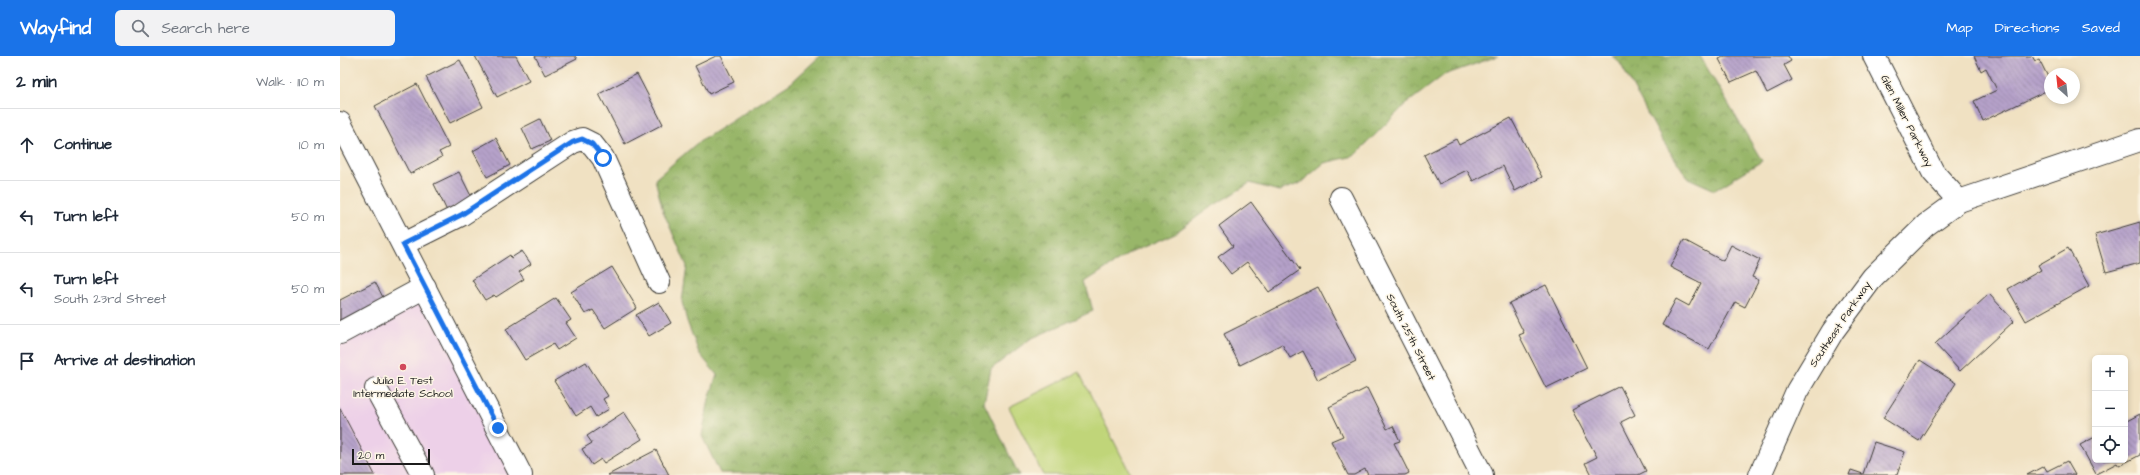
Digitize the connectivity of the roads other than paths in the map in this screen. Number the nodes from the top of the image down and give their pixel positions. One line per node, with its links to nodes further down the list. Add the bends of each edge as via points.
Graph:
1 (1874, 56): 5 (street, Glen Miller Parkway, via 1933,172)
2 (340, 123): 6 (street)
3 (2140, 140): 5 (street, Southeast Parkway)
4 (1341, 198): 13 (street, South 25th Street)
5 (1959, 201): 14 (street, Southeast Parkway, via 1926,225 1872,277 1833,331 1797,391)
6 (403, 244): 7 (street, via 461,215 573,142 582,139 592,144 603,158); 8 (street)
7 (659, 282)
8 (425, 287): 9 (street); 12 (street)
9 (340, 333)
10 (376, 389): 11 (street)
11 (423, 475)
12 (521, 475)
13 (1482, 475)
14 (1760, 475)

